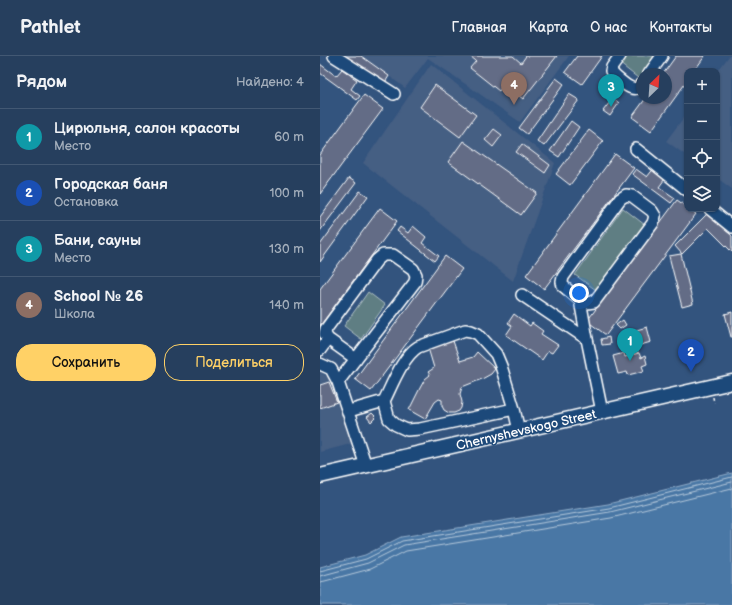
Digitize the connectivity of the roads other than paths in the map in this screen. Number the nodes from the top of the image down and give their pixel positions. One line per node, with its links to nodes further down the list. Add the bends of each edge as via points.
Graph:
1 (334, 56): 6 (street)
2 (620, 56): 5 (street, via 611,71 630,88)
3 (662, 56): 4 (street)
4 (653, 68)
5 (636, 89)
6 (394, 94)
7 (636, 149): 8 (street)
8 (684, 188)
9 (714, 212): 10 (street)
10 (732, 227)
11 (522, 295): 14 (street)
12 (580, 300): 12 (street, via 563,286 563,277 620,199 626,195 632,196 652,211 655,216 653,223 594,302); 14 (street)
13 (328, 339): 15 (street); 16 (street); 16 (street, via 326,329 383,255 393,255 413,269 416,275 415,282)
14 (587, 339): 24 (street)
15 (320, 350)
16 (356, 359): 19 (street)
17 (320, 364): 18 (street)
18 (325, 371): 19 (street)
19 (338, 382): 23 (street)
20 (732, 382): 24 (main road, Chernyshevskogo Street)
21 (384, 401): 22 (street, via 389,419 407,430); 22 (street, via 413,350 471,330 496,354); 23 (street)
22 (514, 409): 25 (street)
23 (349, 411): 26 (street)
24 (602, 412): 25 (main road, Chernyshevskogo Street)
25 (519, 431): 26 (main road, Chernyshevskogo Street)
26 (366, 466): 27 (main road, Chernyshevskogo Street)
27 (320, 476)

